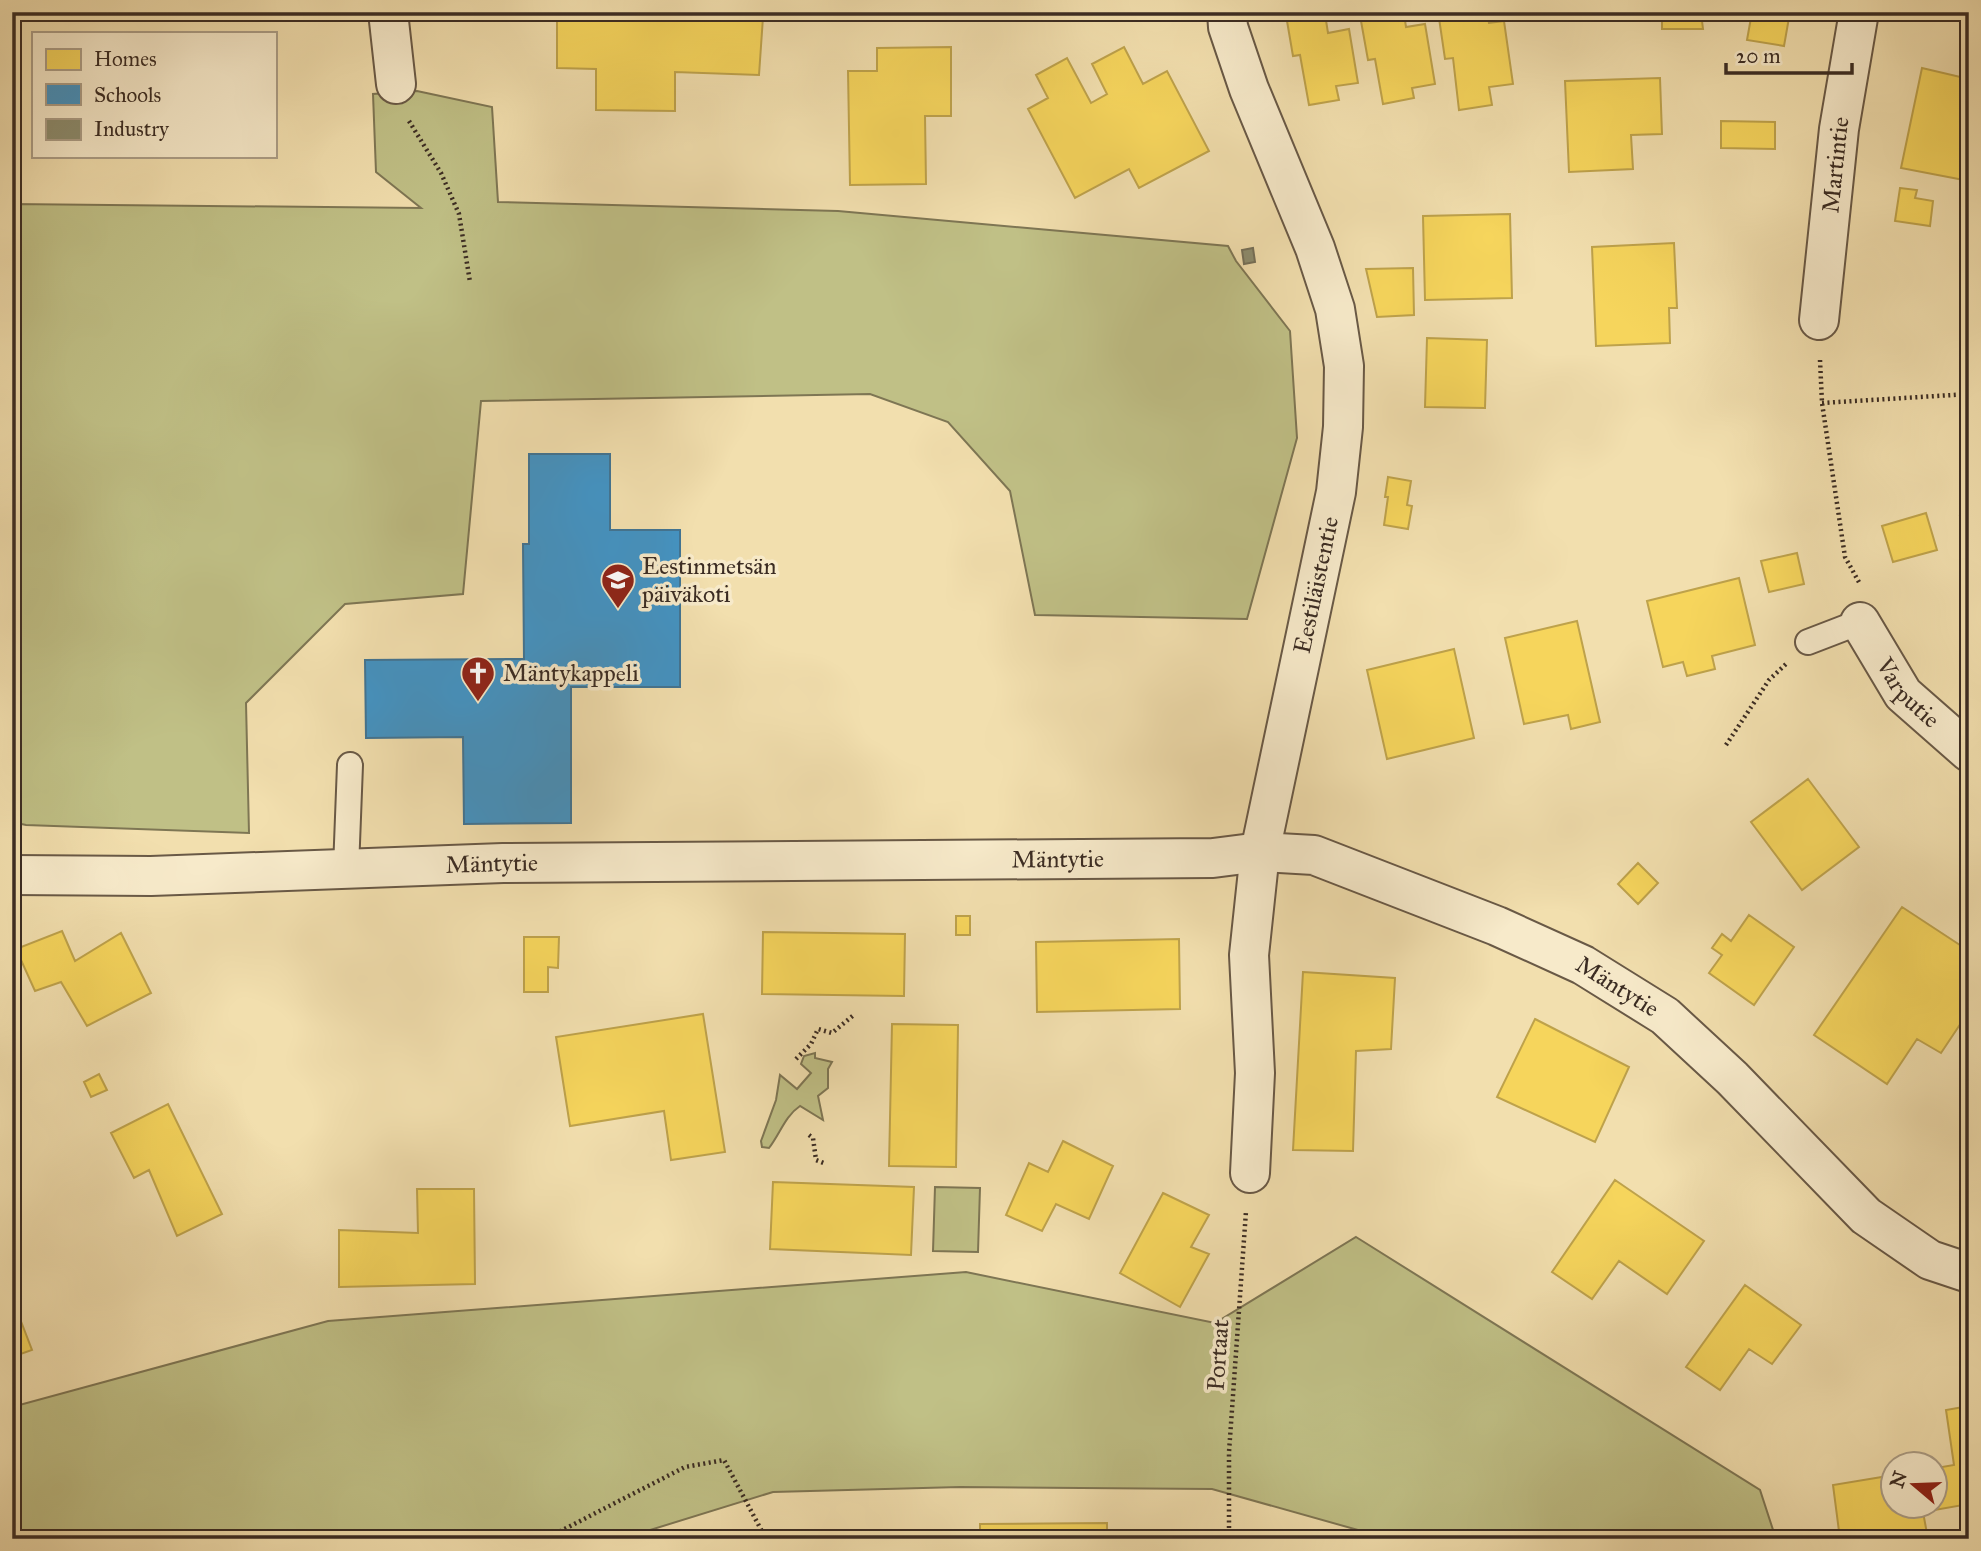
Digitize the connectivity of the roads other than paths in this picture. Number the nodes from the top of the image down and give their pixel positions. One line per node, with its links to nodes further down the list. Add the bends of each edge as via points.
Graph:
1 (388, 12): 4 (street)
2 (1227, 12): 10 (street, Eestiläistentie, via 1249,89 1315,248 1335,309 1344,366 1336,492)
3 (1859, 12): 5 (street, Martintie, via 1839,128)
4 (396, 84)
5 (1819, 320)
6 (1862, 607): 7 (lane); 8 (street, Varputie, via 1903,694)
7 (1808, 642)
8 (1969, 752)
9 (350, 765): 11 (lane)
10 (1260, 852): 11 (street, Mäntytie, via 1213,858 503,863); 13 (street, Eestiläistentie, via 1250,955 1255,1073); 14 (street, Mäntytie, via 1314,855 1497,926 1583,965 1665,1016 1866,1216 1930,1260)
11 (346, 869): 12 (street, Mäntytie)
12 (12, 875)
13 (1250, 1173)
14 (1969, 1273)

